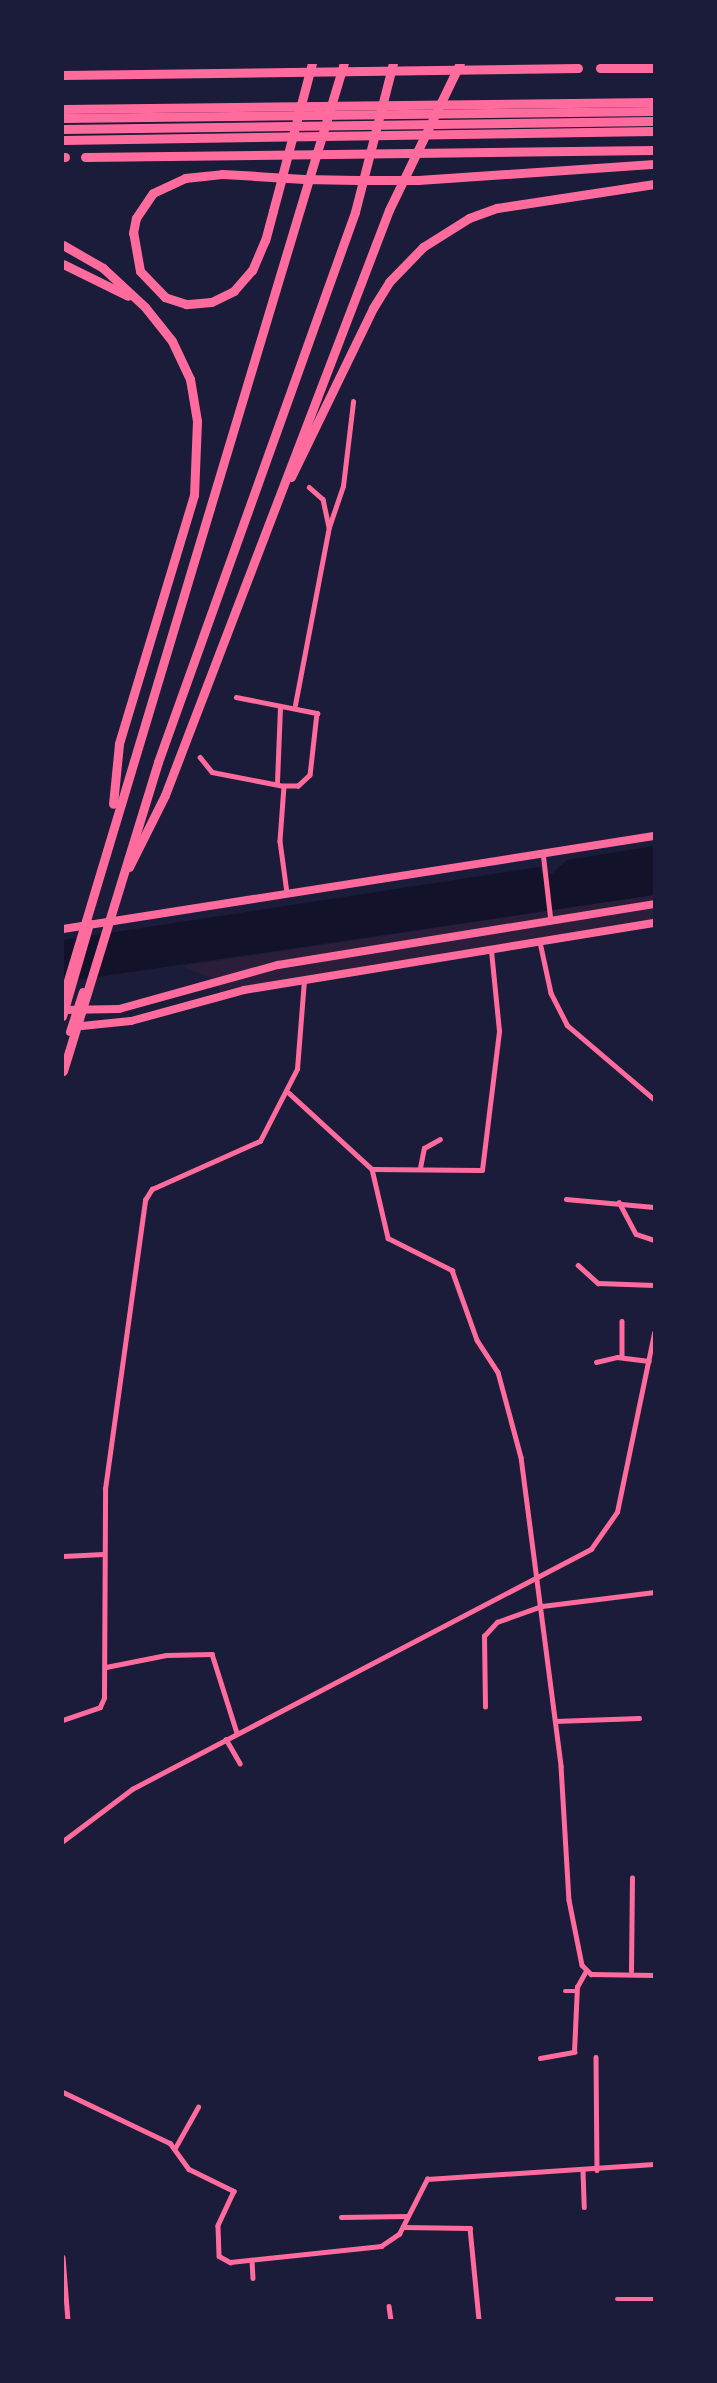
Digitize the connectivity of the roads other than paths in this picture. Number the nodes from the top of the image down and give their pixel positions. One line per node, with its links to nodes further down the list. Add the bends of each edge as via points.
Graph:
1 (312, 63): 19 (highway, via 273,211 252,270 223,298 199,304 175,301 155,290 140,271 133,246 136,218 153,193 184,178 418,180)
2 (344, 63): 34 (highway)
3 (393, 63): 37 (highway, via 355,212)
4 (460, 63): 27 (highway, via 388,210)
5 (578, 68): 8 (highway)
6 (600, 68): 7 (highway)
7 (654, 68)
8 (63, 75)
9 (654, 102): 10 (highway)
10 (63, 110)
11 (654, 111): 12 (highway)
12 (63, 118)
13 (654, 121): 14 (highway)
14 (63, 129)
15 (654, 131): 16 (highway)
16 (63, 140)
17 (654, 150): 18 (highway)
18 (85, 157)
19 (654, 164)
20 (654, 184): 27 (highway, via 497,208 445,231 406,262 353,345)
21 (63, 245): 23 (highway, via 103,268)
22 (63, 264): 23 (highway)
23 (146, 307): 34 (highway, via 172,341 190,380 198,457 191,505 119,744)
24 (353, 402): 26 (street, via 343,486)
25 (309, 487): 26 (street, via 323,499)
26 (329, 527): 29 (street)
27 (256, 553): 37 (highway, via 165,795)
28 (236, 697): 30 (street)
29 (295, 705): 30 (street); 33 (street, via 317,713 313,767 305,783)
30 (280, 708): 32 (street)
31 (200, 757): 32 (street, via 212,772)
32 (277, 782): 33 (street)
33 (284, 786): 38 (street, via 280,841)
34 (112, 825): 50 (highway)
35 (654, 836): 36 (main road)
36 (543, 852): 38 (main road); 40 (street)
37 (116, 895): 55 (highway)
38 (288, 895): 41 (main road)
39 (654, 904): 40 (main road)
40 (551, 917): 47 (main road, via 278,965)
41 (104, 923): 43 (main road); 51 (main road)
42 (654, 923): 45 (main road)
43 (90, 924): 44 (main road); 50 (main road)
44 (63, 929)
45 (540, 942): 46 (main road); 57 (street, via 551,993 567,1025)
46 (491, 951): 48 (main road); 60 (street, via 499,1031 483,1167 475,1173)
47 (217, 981): 49 (main road); 51 (main road, via 119,1009)
48 (304, 981): 49 (main road); 56 (street, via 300,1050)
49 (221, 995): 53 (main road, via 131,1021)
50 (66, 997): 52 (main road)
51 (76, 1011): 52 (main road); 53 (main road)
52 (64, 1012)
53 (72, 1027): 54 (main road)
54 (63, 1056)
55 (63, 1071)
56 (289, 1093): 59 (street); 72 (street, via 252,1147 152,1189 145,1200 113,1407)
57 (654, 1099)
58 (440, 1139): 60 (street, via 424,1148)
59 (372, 1168): 60 (street); 74 (street, via 384,1231 395,1244 452,1270 477,1340 498,1372 521,1457)
60 (420, 1168)
61 (566, 1199): 62 (street)
62 (619, 1202): 63 (street); 64 (street, via 636,1234)
63 (654, 1207)
64 (654, 1240)
65 (578, 1265): 66 (street, via 598,1283)
66 (654, 1285)
67 (622, 1321): 69 (street)
68 (654, 1333): 71 (street)
69 (622, 1358): 70 (street); 71 (street)
70 (596, 1362)
71 (649, 1362): 74 (street, via 617,1512 591,1549)
72 (103, 1554): 73 (street); 77 (street)
73 (63, 1556)
74 (536, 1581): 76 (street); 82 (street)
75 (654, 1592): 76 (street)
76 (542, 1606): 78 (street, via 487,1629); 81 (street)
77 (106, 1667): 79 (street, via 100,1707); 82 (street, via 166,1655 212,1654)
78 (485, 1707)
79 (64, 1717)
80 (639, 1718): 81 (street)
81 (555, 1721): 87 (street, via 568,1900)
82 (237, 1733): 83 (street)
83 (226, 1739): 84 (street); 85 (street, via 132,1789)
84 (240, 1763)
85 (63, 1841)
86 (632, 1878): 88 (street)
87 (586, 1971): 88 (street); 91 (street)
88 (631, 1971): 89 (street)
89 (654, 1975)
90 (565, 1991): 91 (street)
91 (577, 1991): 93 (street, via 574,2052)
92 (596, 2056): 98 (street)
93 (540, 2058)
94 (63, 2091): 96 (street)
95 (198, 2107): 96 (street)
96 (175, 2148): 105 (street, via 189,2169 234,2191 218,2226 221,2259)
97 (654, 2164): 98 (street)
98 (597, 2170): 99 (street)
99 (584, 2171): 100 (street); 101 (street, via 427,2179)
100 (584, 2207)
101 (407, 2216): 102 (street); 103 (street)
102 (341, 2217)
103 (403, 2227): 105 (street, via 381,2246); 112 (street, via 470,2228)
104 (63, 2257): 110 (street)
105 (252, 2260): 106 (street)
106 (253, 2278)
107 (617, 2299): 108 (street)
108 (654, 2299)
109 (389, 2306): 111 (street)
110 (68, 2320)
111 (391, 2320)
112 (479, 2320)

